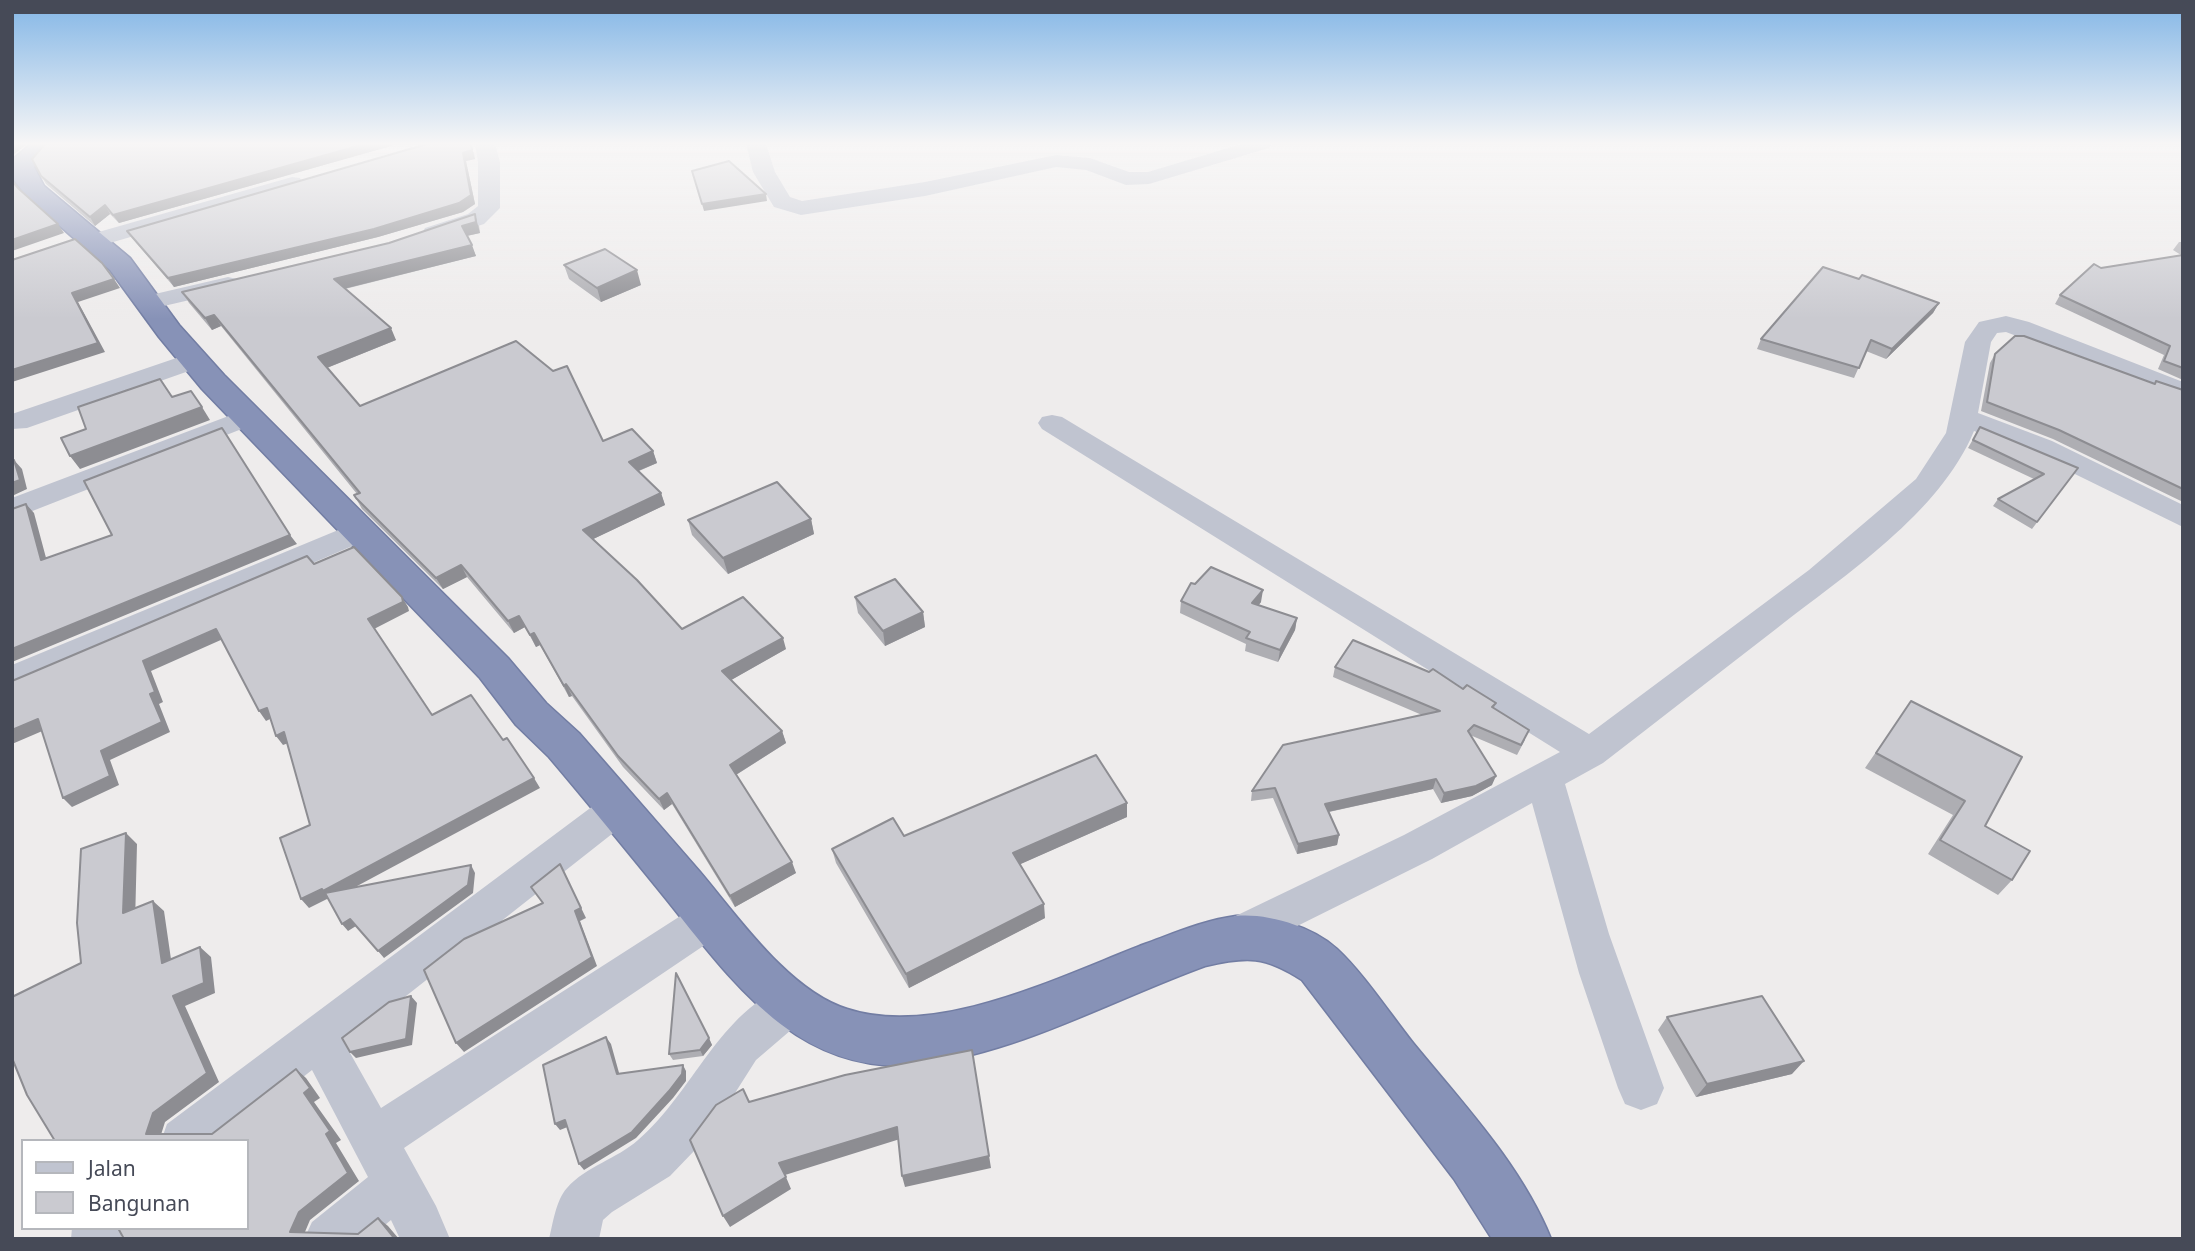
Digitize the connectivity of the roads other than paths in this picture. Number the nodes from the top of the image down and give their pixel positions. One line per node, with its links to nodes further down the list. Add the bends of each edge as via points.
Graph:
1 (46, 202): 7 (highway)
2 (220, 202): 7 (street)
3 (489, 202): 6 (street, via 484,215)
4 (783, 202): 5 (street, via 801,208)
5 (838, 202)
6 (416, 237)
7 (83, 239): 9 (highway, via 134,279)
8 (253, 278): 9 (street)
9 (151, 302): 10 (highway)
10 (194, 360): 13 (highway); 15 (street)
11 (2183, 365): 12 (street)
12 (2168, 386): 14 (street, via 2050,337 1997,325 1983,331 1978,342)
13 (247, 417): 17 (street); 19 (highway)
14 (1964, 417): 18 (street, via 2042,447); 21 (street, via 1960,433 1927,485 1887,523)
15 (17, 422)
16 (1052, 423): 21 (street)
17 (12, 509)
18 (2183, 517)
19 (360, 531): 20 (street); 23 (highway, via 494,668)
20 (12, 679)
21 (1590, 753): 22 (street)
22 (1545, 778): 25 (street, via 1418,847); 28 (street, via 1614,1021)
23 (618, 808): 24 (highway); 27 (street)
24 (710, 919): 26 (highway); 30 (street)
25 (1236, 936): 26 (highway, via 1155,961 1008,1018 940,1037 899,1042 855,1037); 35 (highway, via 1267,937 1319,964 1473,1160)
26 (790, 1004): 34 (street, via 740,1045 694,1118 653,1159 582,1207)
27 (317, 1035): 29 (street); 30 (street)
28 (1641, 1088)
29 (187, 1139)
30 (374, 1140): 31 (street)
31 (398, 1183): 32 (street); 33 (street)
32 (329, 1239)
33 (425, 1239)
34 (574, 1239)
35 (1523, 1239)

